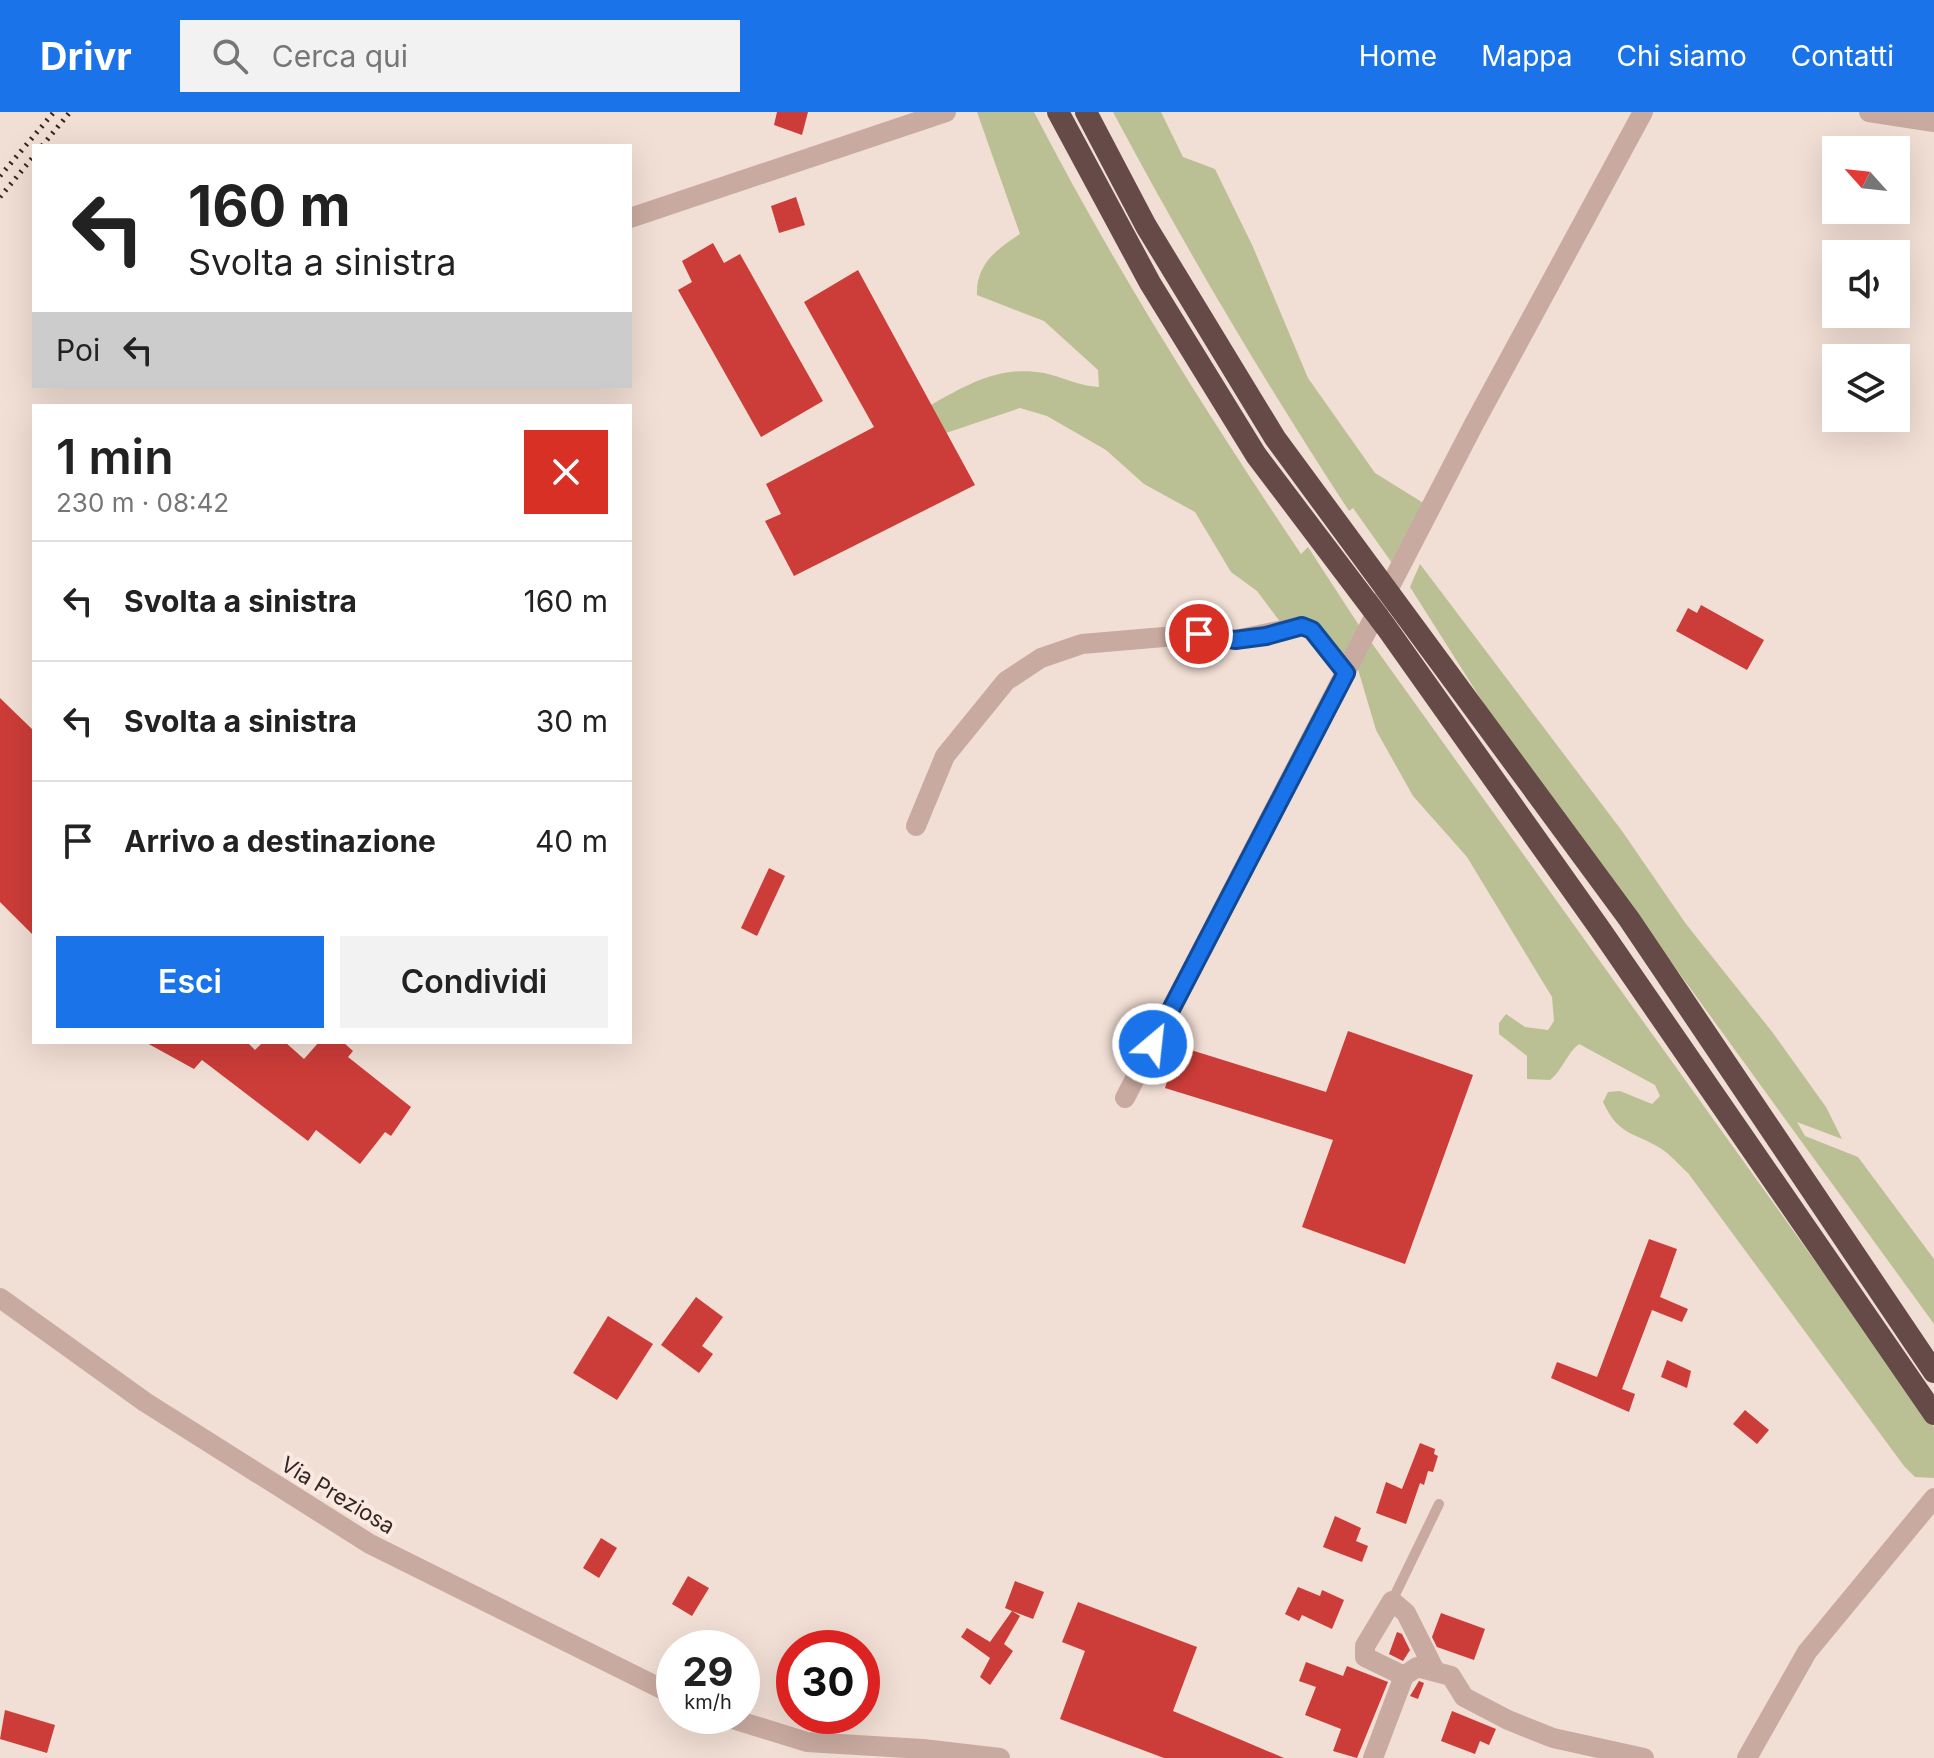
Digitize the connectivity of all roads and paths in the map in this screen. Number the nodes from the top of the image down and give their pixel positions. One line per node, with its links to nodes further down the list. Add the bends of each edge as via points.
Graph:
1 (946, 112): 8 (street)
2 (1058, 112): 14 (highway, via 1199,368 1256,455 1386,627 1600,929)
3 (1086, 112): 13 (highway, via 1146,226 1275,438 1629,919)
4 (1643, 112): 9 (street)
5 (1869, 112): 6 (street)
6 (1907, 115): 7 (street)
7 (1934, 122)
8 (632, 217)
9 (1346, 673): 10 (street, via 1312,630 1302,626 1235,640 1199,634 1082,644 1055,653 1006,681 977,713 945,756); 11 (street)
10 (916, 826)
11 (1125, 1098)
12 (0, 1298): 20 (street, Via Preziosa, via 145,1402 370,1544)
13 (1934, 1372)
14 (1934, 1414)
15 (1934, 1498): 25 (street, via 1807,1652)
16 (1439, 1504): 17 (lane)
17 (1392, 1601): 18 (street, via 1406,1613); 19 (street, via 1365,1646 1365,1657)
18 (1434, 1669): 19 (street, via 1417,1667); 24 (street, via 1451,1676 1464,1697 1508,1720 1553,1738)
19 (1404, 1676): 23 (street)
20 (656, 1686)
21 (760, 1727): 22 (street, via 807,1742)
22 (1000, 1758)
23 (1373, 1758)
24 (1644, 1758)
25 (1747, 1758)

